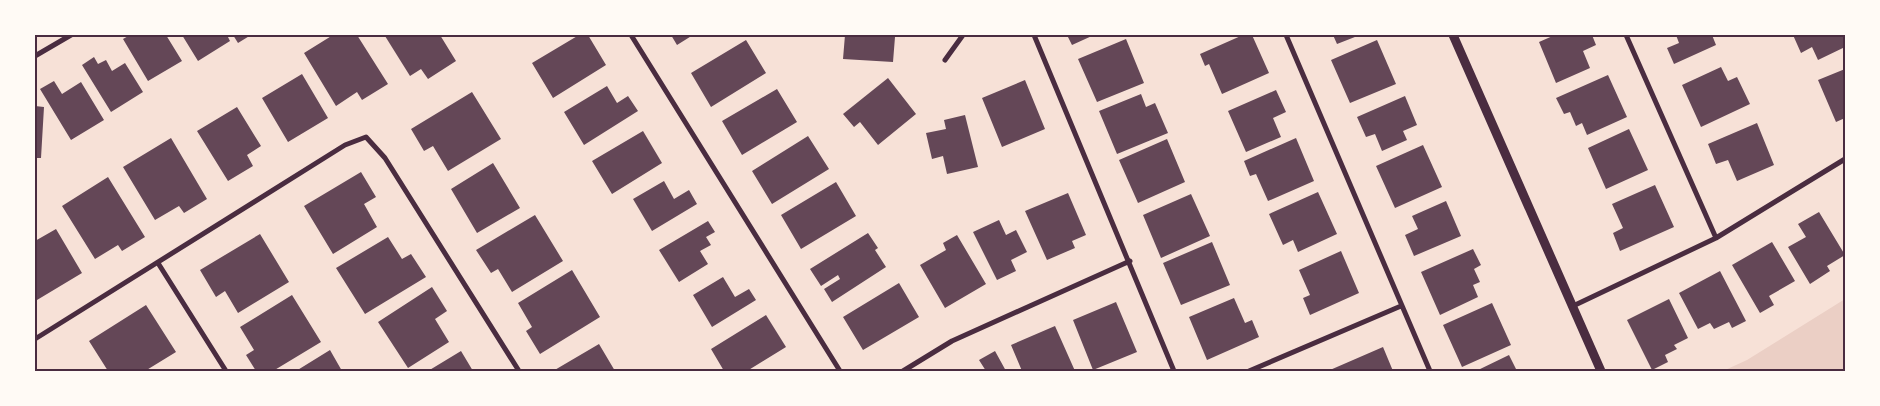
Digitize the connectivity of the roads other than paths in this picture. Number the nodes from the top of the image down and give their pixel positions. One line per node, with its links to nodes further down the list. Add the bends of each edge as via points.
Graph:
1 (71, 35): 8 (street)
2 (631, 35): 19 (street)
3 (963, 35): 9 (street)
4 (1034, 35): 12 (street)
5 (1286, 35): 14 (street)
6 (1453, 35): 15 (street)
7 (1626, 35): 11 (street)
8 (35, 56)
9 (945, 60)
10 (1845, 159): 11 (street)
11 (1716, 238): 15 (street)
12 (1130, 261): 20 (street, via 952,341); 21 (street)
13 (158, 263): 16 (street); 17 (street); 18 (street, via 345,145 366,137 385,158)
14 (1401, 306): 22 (street); 23 (street)
15 (1573, 306): 24 (street)
16 (35, 339)
17 (226, 371)
18 (519, 371)
19 (840, 371)
20 (903, 371)
21 (1174, 371)
22 (1249, 371)
23 (1430, 371)
24 (1601, 371)

